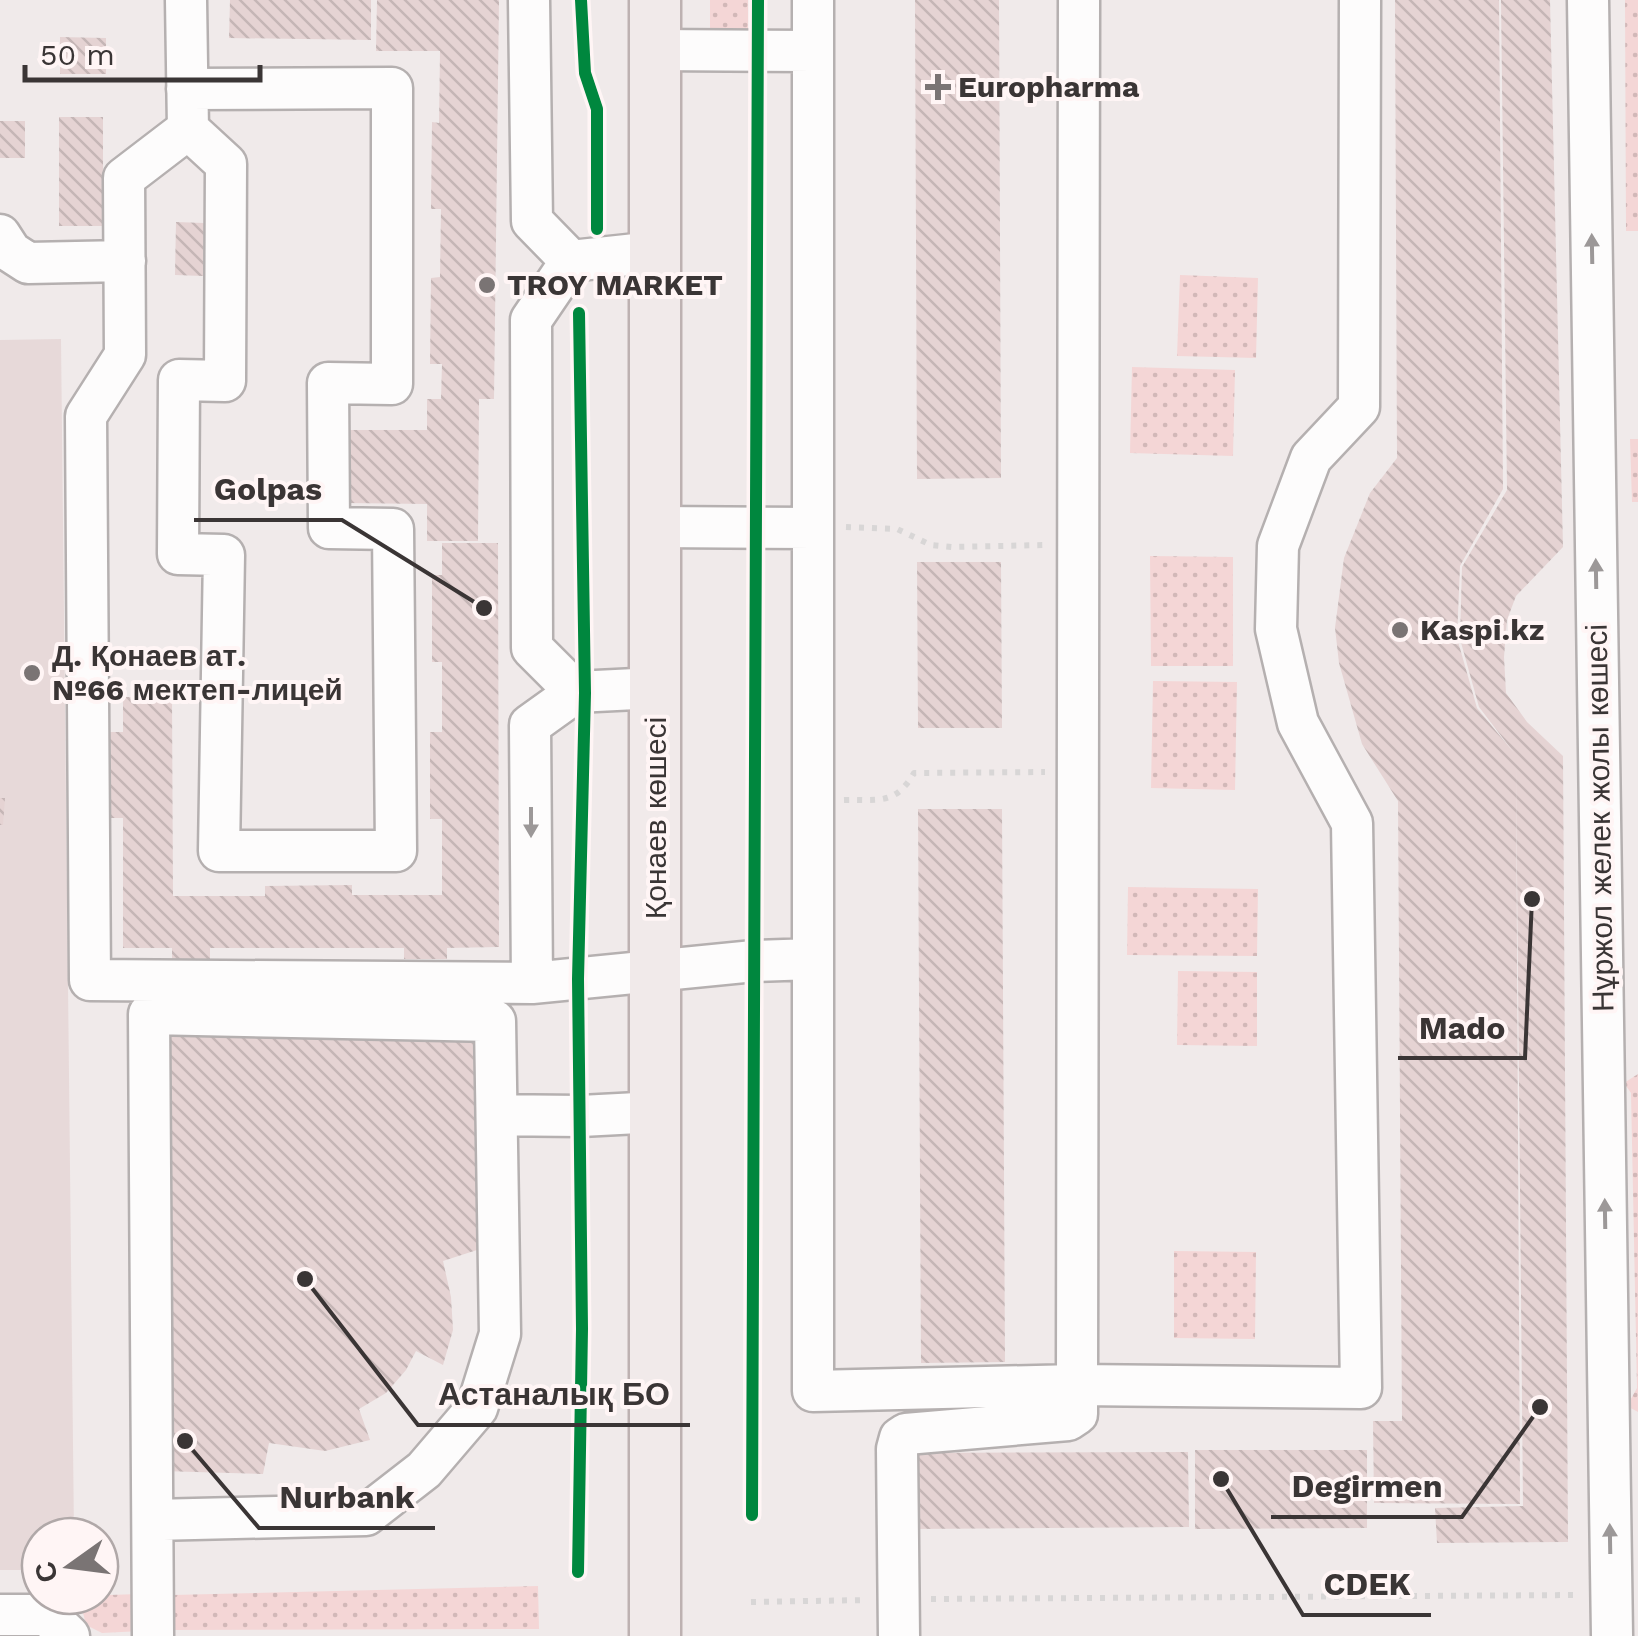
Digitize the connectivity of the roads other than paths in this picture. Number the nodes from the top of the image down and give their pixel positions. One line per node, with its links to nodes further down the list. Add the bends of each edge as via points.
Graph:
1 (186, 0): 10 (street)
2 (530, 0): 14 (street, via 532,220)
3 (655, 0): 8 (main road, Қонаев көшесі)
4 (813, 0): 9 (street)
5 (1079, 0): 25 (street)
6 (1360, 0): 25 (street, via 1359,407 1311,458 1278,546 1276,629 1298,724 1352,823 1361,1388)
7 (1588, 0): 32 (street, Нұржол желек жолы көшесі, one-way to 7)
8 (655, 50): 9 (street); 13 (main road, Қонаев көшесі)
9 (813, 50): 17 (street)
10 (187, 89): 11 (street); 11 (street, via 392,88 392,384 328,383 328,437 329,528 393,529 396,852 219,852 224,555 178,554 179,380 225,380 226,164)
11 (188, 129): 15 (street, via 124,178)
12 (0, 235): 15 (street, via 28,263)
13 (655, 252): 14 (street); 16 (main road, Қонаев көшесі)
14 (571, 260): 19 (street, via 531,320 532,648)
15 (124, 262): 22 (street, via 125,355 86,416 90,980)
16 (656, 527): 17 (street); 18 (main road, Қонаев көшесі)
17 (813, 528): 20 (street)
18 (656, 688): 19 (street); 21 (main road, Қонаев көшесі)
19 (576, 692): 22 (street, one-way to 22, via 530,725)
20 (813, 959): 21 (street); 25 (street, via 813,1391)
21 (656, 972): 22 (street); 23 (main road, Қонаев көшесі)
22 (532, 983)
23 (657, 1112): 24 (street); 31 (main road, Қонаев көшесі)
24 (496, 1114): 26 (street, via 500,1334 477,1408 446,1446 366,1515); 26 (street, via 496,1021 149,1014)
25 (1076, 1386): 28 (street, via 1077,1414 1068,1420 900,1438)
26 (154, 1520): 30 (street)
27 (0, 1615): 29 (street, via 47,1615)
28 (900, 1618)
29 (69, 1636)
30 (152, 1636)
31 (655, 1636)
32 (1612, 1636)

